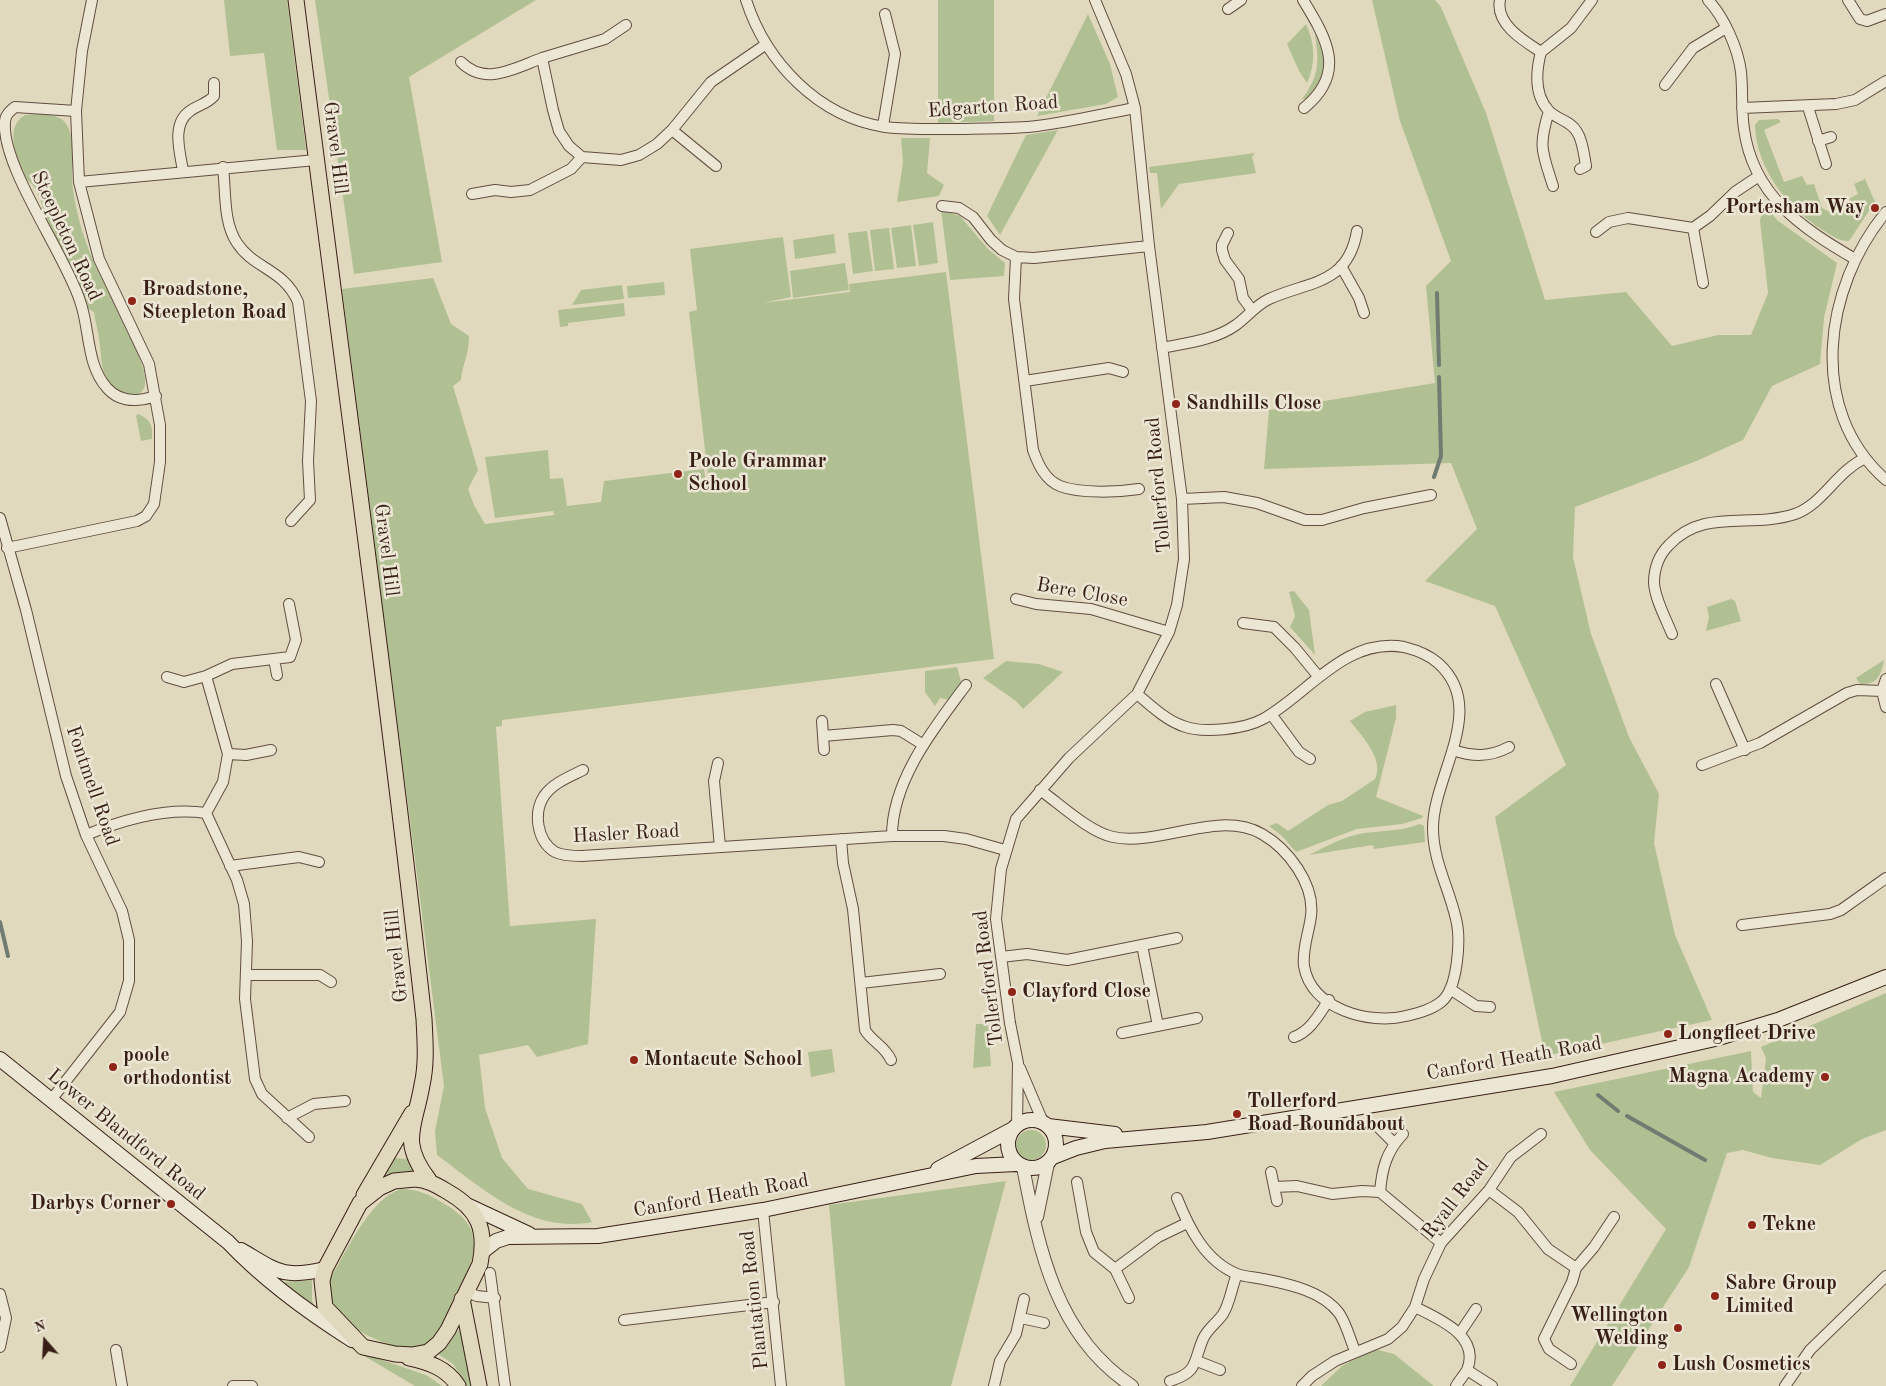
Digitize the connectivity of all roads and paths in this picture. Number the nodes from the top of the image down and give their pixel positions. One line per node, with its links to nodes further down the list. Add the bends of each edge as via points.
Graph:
1 (92, 0): 27 (street, Steepleton Road, via 82,51)
2 (296, 0): 34 (main road, Gravel Hill)
3 (746, 0): 16 (street, Edgarton Road)
4 (1095, 0): 24 (street, Tollerford Road, via 1126,74)
5 (1241, 0): 11 (street)
6 (1303, 0): 25 (street, via 1326,41 1330,62 1328,78 1318,96)
7 (1500, 0): 17 (street, via 1501,14 1508,26)
8 (1592, 0): 17 (street, via 1571,28)
9 (1708, 0): 15 (street)
10 (1848, 0): 13 (street, via 1860,19 1867,21)
11 (1228, 9)
12 (885, 14): 29 (street, via 895,54)
13 (1886, 14)
14 (626, 25): 18 (street, via 605,39)
15 (1726, 28): 22 (street, via 1693,48); 26 (street, via 1741,71)
16 (765, 45): 29 (street, Edgarton Road, via 785,70 828,106); 30 (street, via 711,82)
17 (1541, 52): 28 (street, via 1536,79)
18 (542, 58): 19 (street, via 494,74 478,75); 33 (street, via 559,131)
19 (461, 62)
20 (1886, 82): 23 (street, via 1855,100)
21 (214, 83): 39 (street, via 214,96 188,112 180,125 178,134)
22 (1665, 85)
23 (1808, 107): 26 (street); 32 (street)
24 (1135, 108): 29 (street, Edgarton Road, via 1038,126 921,130); 50 (street, Tollerford Road)
25 (1304, 108)
26 (1742, 108): 40 (street, via 1748,149)
27 (76, 110): 41 (street, Steepleton Road); 60 (street, Steepleton Road, via 15,107 5,122 9,146 21,180 72,279 83,310 93,360 104,384 116,395 133,401)
28 (1549, 111): 38 (street, via 1572,125 1578,133 1586,166); 42 (street, via 1542,135 1542,150)
29 (883, 126)
30 (672, 130): 33 (street, via 639,155 621,160); 36 (street)
31 (1831, 137): 32 (street)
32 (1818, 142): 35 (street)
33 (582, 157): 43 (street, via 571,169 530,190)
34 (316, 160): 37 (street, Steepleton Road); 130 (main road, Gravel Hill, via 395,763 424,1019 426,1054)
35 (1826, 164)
36 (716, 166)
37 (223, 167): 39 (street, Steepleton Road); 67 (street, via 228,226 237,244 250,257 285,280 298,302 311,401 310,500)
38 (1580, 169)
39 (183, 171): 41 (street, Steepleton Road)
40 (1759, 176): 46 (street); 52 (street, via 1793,219)
41 (79, 182): 60 (street, Steepleton Road, via 99,259 149,364)
42 (1554, 186)
43 (472, 194)
44 (942, 206): 51 (street, via 958,208 972,217 1002,250)
45 (1886, 212): 52 (street)
46 (1693, 228): 48 (street, via 1628,218 1609,222); 54 (street)
47 (1357, 231): 53 (street, via 1354,248)
48 (1596, 232)
49 (1228, 233): 55 (street, via 1222,250)
50 (1149, 246): 51 (street); 57 (street, Tollerford Road)
51 (1016, 257): 59 (street, via 1014,299)
52 (1856, 259): 61 (street, via 1841,300 1832,366 1833,382 1848,428)
53 (1341, 266): 55 (street, via 1323,279 1268,299); 56 (street)
54 (1703, 283)
55 (1252, 310): 57 (street, via 1235,326 1213,337)
56 (1364, 313)
57 (1162, 348): 65 (street, Tollerford Road)
58 (1124, 372): 59 (street, via 1108,368)
59 (1025, 381): 63 (street, via 1033,450 1038,465 1049,478 1060,486 1076,489 1123,492)
60 (156, 396): 68 (street, Steepleton Road, via 160,462 154,504 146,516 125,524)
61 (1865, 458): 62 (street); 73 (street, via 1850,465 1812,506 1796,514 1774,520 1716,521 1679,533 1665,548 1656,565 1654,585)
62 (1886, 480)
63 (1139, 489)
64 (1431, 495): 65 (street, via 1322,520 1304,520 1257,503 1224,497)
65 (1182, 499): 72 (street, Tollerford Road, via 1184,559)
66 (0, 518): 68 (street, Fontmell Road)
67 (291, 521)
68 (7, 548): 101 (street, Fontmell Road, via 26,610 66,776)
69 (1016, 599): 72 (street, Bere Close, via 1091,609)
70 (289, 604): 74 (street, via 296,640 294,651 290,657)
71 (1243, 623): 77 (street, via 1274,627)
72 (1169, 632): 83 (street, Tollerford Road)
73 (1672, 634)
74 (274, 659): 75 (street); 76 (street, via 232,664)
75 (277, 675)
76 (206, 676): 78 (street, via 184,682); 94 (street)
77 (1318, 676): 85 (street); 92 (street, via 1375,647 1392,646 1426,655 1449,675 1457,692 1460,713)
78 (167, 677)
79 (1886, 679): 82 (street)
80 (1716, 684): 93 (street)
81 (966, 685): 88 (street, via 944,705)
82 (1882, 691): 84 (street); 93 (street, via 1847,693)
83 (1137, 694): 85 (street, via 1186,728 1215,730 1259,721); 99 (street, Tollerford Road)
84 (1886, 707)
85 (1271, 714): 95 (street)
86 (822, 722): 87 (street)
87 (823, 736): 88 (street, via 893,730 901,731); 91 (street)
88 (922, 744): 102 (street, via 899,797 892,820)
89 (1508, 746): 92 (street, via 1496,754 1470,756)
90 (271, 750): 94 (street, via 246,756)
91 (824, 750)
92 (1453, 750): 118 (street, via 1435,800 1433,822 1436,862 1457,921 1459,943)
93 (1745, 750): 97 (street)
94 (228, 754): 100 (street, via 223,782)
95 (1310, 760)
96 (718, 763): 104 (street, via 714,781)
97 (1702, 765)
98 (583, 770): 104 (street, Hasler Road, via 553,786 538,809 540,833 556,852 582,856)
99 (1040, 790): 105 (street, Tollerford Road, via 1016,819); 119 (street, via 1092,827 1114,837 1134,839 1232,826 1260,832 1291,860 1304,880 1311,915 1303,955 1305,970 1316,990)
100 (206, 813): 101 (street, via 190,810 162,814 115,824); 107 (street)
101 (86, 835): 128 (street, Fontmell Road, via 124,918 129,940 129,981 120,1012)
102 (892, 836): 103 (street, Hasler Road); 105 (street, Hasler Road, via 944,836)
103 (841, 839): 104 (street, Hasler Road); 117 (street)
104 (720, 847)
105 (1005, 850): 112 (street, Tollerford Road, via 996,903)
106 (319, 862): 107 (street, via 299,857)
107 (230, 866): 114 (street, via 246,913)
108 (1886, 878): 109 (street, via 1841,910 1830,914)
109 (1742, 925)
110 (1177, 938): 111 (street)
111 (1142, 945): 112 (street, via 1067,960 1027,954); 122 (street)
112 (1001, 957): 127 (street, Tollerford Road)
113 (940, 974): 117 (street)
114 (246, 975): 116 (street, via 320,975); 131 (street, via 245,999 255,1079 262,1094)
115 (1886, 977): 137 (main road, Canford Heath Road, via 1778,1020 1716,1039 1552,1076 1206,1132)
116 (331, 982)
117 (861, 984): 126 (street, via 865,1030 888,1052)
118 (1450, 988): 119 (street, via 1443,1001 1423,1012 1398,1018 1348,1013); 120 (street, via 1476,1006)
119 (1329, 1000): 124 (street, via 1303,1034)
120 (1490, 1007)
121 (1197, 1018): 122 (street)
122 (1158, 1026): 123 (street)
123 (1122, 1033)
124 (1294, 1037)
125 (0, 1058): 128 (main road, Lower Blandford Road)
126 (891, 1060)
127 (1018, 1063): 132 (street, Tollerford Road); 133 (street, Tollerford Road)
128 (50, 1100): 158 (main road, Lower Blandford Road)
129 (345, 1102): 131 (street, via 314,1104)
130 (418, 1104): 143 (main road, Gravel Hill, via 410,1140 412,1153); 151 (main road, Gravel Hill)
131 (287, 1118): 138 (street)
132 (1045, 1124): 133 (main road, via 1030,1120); 137 (main road, Canford Heath Road); 140 (main road, via 1053,1131 1056,1144)
133 (1015, 1127): 141 (main road, via 1009,1136 1008,1151); 144 (main road, Canford Heath Road)
134 (1379, 1128): 139 (street)
135 (1403, 1134): 139 (street)
136 (1541, 1134): 147 (street, Ryall Road, via 1512,1157)
137 (1138, 1136): 140 (main road, Canford Heath Road, via 1093,1143)
138 (310, 1137)
139 (1394, 1143): 148 (street, via 1386,1158)
140 (1050, 1160): 141 (main road, via 1036,1169); 156 (street)
141 (1020, 1166): 144 (main road, Canford Heath Road, via 976,1166); 156 (street)
142 (1271, 1172): 146 (street)
143 (429, 1180): 151 (main road, via 394,1181 378,1188); 152 (main road)
144 (912, 1181): 153 (main road, Canford Heath Road)
145 (1077, 1182): 163 (street, via 1086,1232 1094,1252)
146 (1274, 1188): 148 (street, via 1297,1186 1332,1194); 150 (street)
147 (1489, 1190): 159 (street, Ryall Road); 162 (street, via 1518,1212 1548,1249)
148 (1380, 1192): 159 (street)
149 (1177, 1198): 155 (street)
150 (1277, 1201)
151 (360, 1203): 161 (main road)
152 (469, 1206): 157 (main road, Canford Heath Road); 160 (main road, via 480,1226)
153 (764, 1210): 157 (main road, Canford Heath Road, via 598,1236); 172 (street, Plantation Road)
154 (1614, 1217): 162 (street)
155 (1187, 1223): 163 (street, via 1158,1237); 165 (street, via 1199,1244)
156 (1036, 1224): 189 (street, via 1043,1258 1063,1308 1096,1354)
157 (534, 1237): 160 (main road, Canford Heath Road, via 508,1237 496,1241)
158 (228, 1242): 161 (main road, Lower Blandford Road, via 290,1275); 180 (main road, Lower Blandford Road, via 253,1269 287,1297)
159 (1440, 1242): 173 (street, Ryall Road)
160 (482, 1252): 168 (main road, via 480,1264)
161 (325, 1268): 180 (main road, via 322,1293 326,1308)
162 (1576, 1268): 185 (street, via 1544,1339 1549,1349)
163 (1115, 1269): 171 (street)
164 (490, 1273): 169 (street)
165 (1237, 1274): 182 (street, via 1307,1290 1326,1301 1339,1313); 184 (street, via 1223,1314 1203,1340)
166 (1886, 1276): 201 (street, via 1810,1350)
167 (0, 1294): 179 (street, via 6,1318)
168 (464, 1295): 169 (street); 183 (main road, via 439,1343 428,1352); 194 (main road)
169 (495, 1298): 195 (street)
170 (1024, 1298): 175 (street)
171 (1130, 1298)
172 (774, 1302): 176 (street); 196 (street, Plantation Road)
173 (1415, 1307): 178 (street); 182 (street, Ryall Road, via 1402,1327 1388,1339)
174 (1476, 1309): 178 (street)
175 (1021, 1318): 177 (street); 197 (street, via 1000,1361)
176 (624, 1320)
177 (1044, 1323)
178 (1460, 1333): 187 (street, via 1470,1356)
179 (0, 1347)
180 (363, 1347): 183 (main road)
181 (116, 1350): 190 (street)
182 (1355, 1352): 198 (street, Ryall Road, via 1312,1376)
183 (395, 1354): 193 (main road, via 430,1362)
184 (1197, 1361): 186 (street); 188 (street, via 1184,1377)
185 (1571, 1364)
186 (1220, 1370)
187 (1467, 1370): 199 (street); 200 (street)
188 (1170, 1381)
189 (1130, 1385)
190 (122, 1386)
191 (233, 1386): 192 (street)
192 (252, 1386)
193 (458, 1386)
194 (478, 1386)
195 (505, 1386)
196 (781, 1386)
197 (994, 1386)
198 (1302, 1386)
199 (1456, 1386)
200 (1492, 1386)
201 (1785, 1386)

